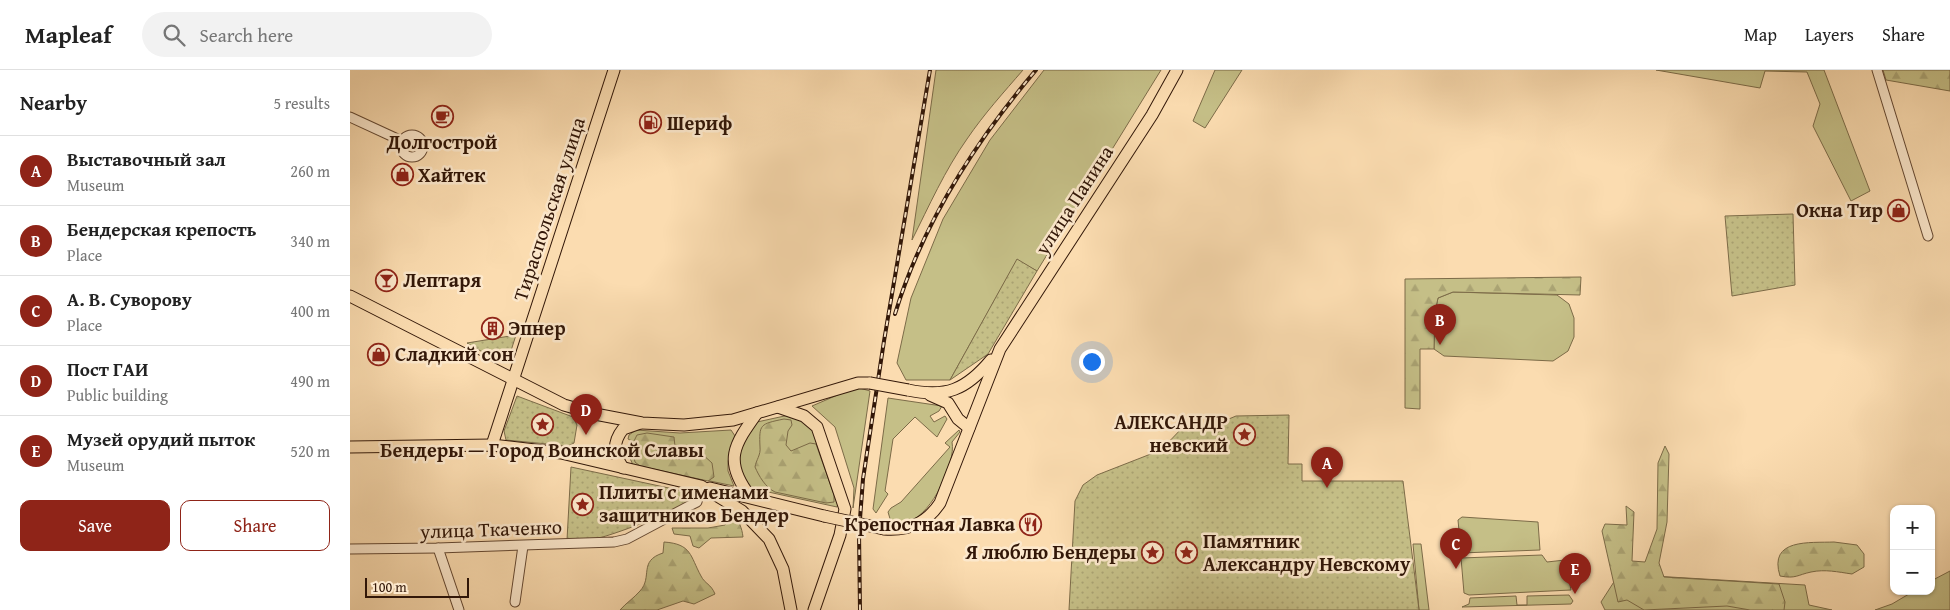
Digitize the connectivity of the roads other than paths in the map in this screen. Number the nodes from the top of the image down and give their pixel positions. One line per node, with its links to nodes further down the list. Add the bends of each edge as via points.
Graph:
1 (614, 70): 9 (main road, Тираспольская улица)
2 (1177, 70): 8 (main road, улица Панина, via 1152,115)
3 (1876, 70): 6 (street)
4 (350, 117): 5 (street)
5 (402, 142)
6 (1928, 236)
7 (350, 296): 9 (main road)
8 (1000, 349): 10 (main road, via 966,384); 14 (main road)
9 (513, 380): 13 (main road, via 579,410); 15 (main road, Тираспольская улица)
10 (930, 395): 11 (main road, bridge, via 858,383); 14 (main road, via 948,403 958,419)
11 (776, 407): 12 (main road); 26 (main road, via 798,413 818,427 843,500 844,522)
12 (757, 413): 13 (main road, via 704,424); 19 (main road, via 739,437 734,460 735,472)
13 (642, 423): 17 (main road, via 629,426 618,435 615,450)
14 (969, 428): 19 (main road, bridge, via 940,503 932,514 901,530 824,516)
15 (492, 445): 16 (main road); 17 (main road, via 561,453)
16 (350, 447)
17 (623, 468): 18 (main road)
18 (701, 486): 19 (main road); 20 (street, улица Ткаченко, via 697,502 627,539); 25 (main road, via 742,511 769,540 783,569)
19 (750, 496)
20 (523, 546): 21 (street, улица Ткаченко); 23 (street)
21 (438, 548): 22 (street, улица Ткаченко); 24 (street)
22 (350, 549)
23 (515, 602)
24 (459, 610)
25 (791, 610)
26 (814, 610)

